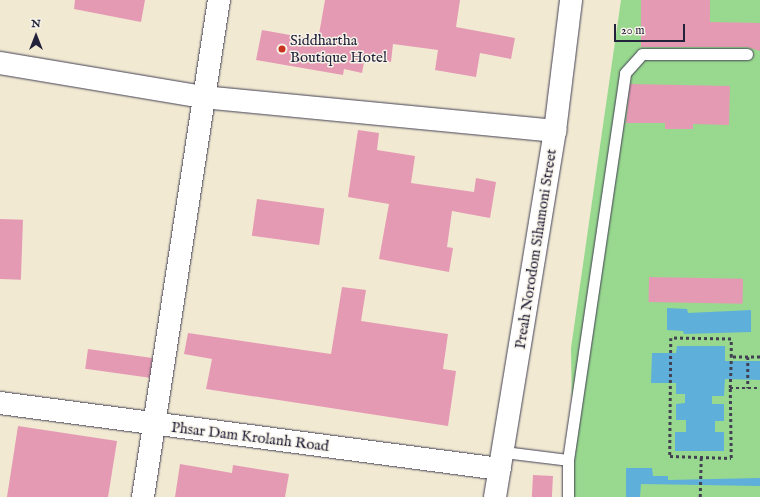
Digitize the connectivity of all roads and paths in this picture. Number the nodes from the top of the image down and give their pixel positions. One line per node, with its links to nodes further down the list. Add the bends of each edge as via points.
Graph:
1 (219, 0): 5 (street)
2 (571, 0): 6 (street, Preah Norodom Sihamoni Street)
3 (748, 54): 17 (lane, via 642,54 625,73)
4 (0, 63): 5 (street)
5 (203, 97): 6 (street); 14 (street)
6 (555, 131): 16 (street, Preah Norodom Sihamoni Street)
7 (731, 357): 8 (path); 10 (path); 15 (path, via 731,339 670,338 670,456)
8 (748, 357): 9 (path); 11 (path)
9 (760, 357)
10 (730, 388): 11 (path); 15 (path, via 731,458)
11 (748, 388): 12 (path)
12 (760, 388)
13 (0, 403): 14 (street, Phsar Dam Krolanh Road)
14 (154, 425): 16 (street, Phsar Dam Krolanh Road); 18 (street)
15 (701, 457): 21 (path)
16 (502, 460): 17 (lane); 19 (street, Preah Norodom Sihamoni Street)
17 (568, 460): 20 (lane)
18 (143, 497)
19 (495, 497)
20 (568, 497)
21 (700, 497)

